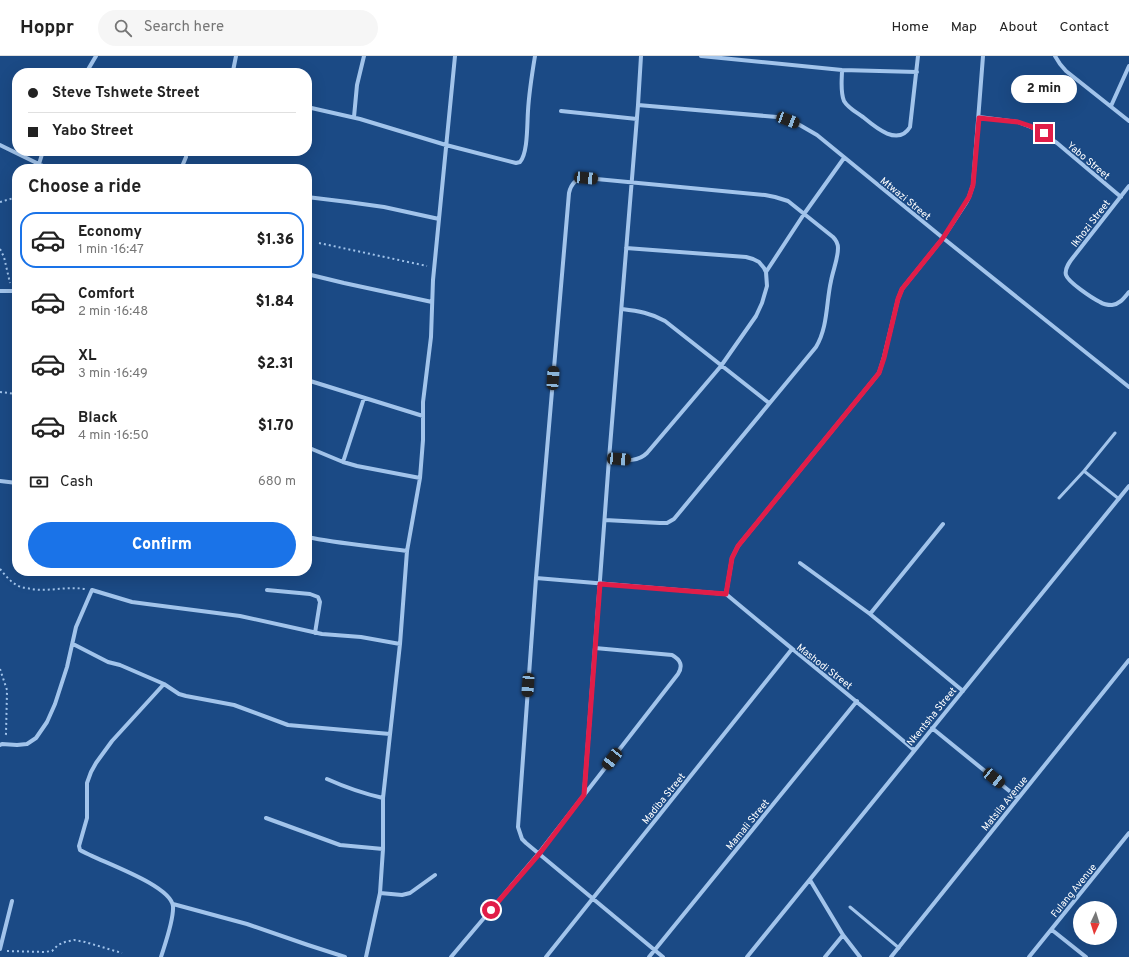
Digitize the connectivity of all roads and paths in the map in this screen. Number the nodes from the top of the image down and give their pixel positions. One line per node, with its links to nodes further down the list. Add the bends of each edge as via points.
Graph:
1 (96, 56): 12 (street)
2 (236, 56): 13 (street)
3 (364, 56): 20 (street, via 357,85)
4 (455, 56): 25 (street)
5 (535, 56): 25 (street, via 527,136 521,161 516,163)
6 (641, 56): 16 (street)
7 (701, 56): 14 (street)
8 (918, 56): 15 (street)
9 (983, 56): 21 (street)
10 (1055, 56): 17 (street, via 1066,71)
11 (1129, 66): 17 (street)
12 (89, 68)
13 (234, 68)
14 (842, 70): 15 (street); 15 (street, via 842,92 846,104 881,131 893,135 907,132 910,126)
15 (917, 72)
16 (638, 105): 22 (street); 30 (street, Mtwazi Street, via 765,115 788,120 817,135)
17 (1111, 106): 23 (street)
18 (312, 109): 20 (street)
19 (561, 111): 22 (street)
20 (354, 117): 25 (street)
21 (979, 118): 35 (street, Yabo Street, via 1018,122 1036,128); 41 (street, via 972,191)
22 (637, 119): 33 (street)
23 (1129, 121)
24 (0, 145): 26 (street)
25 (446, 145): 40 (street)
26 (12, 151)
27 (23, 156): 31 (street)
28 (41, 156): 31 (street)
29 (186, 157): 32 (street)
30 (844, 158): 39 (street); 41 (street, Mtwazi Street)
31 (39, 164)
32 (183, 164)
33 (632, 182): 39 (street, via 775,197 788,201); 43 (street); 78 (street, via 581,178 575,181 569,190)
34 (1129, 186): 35 (street, Ikhozi Street)
35 (1121, 197): 50 (street, Ikhozi Street, via 1075,255 1066,272 1072,282 1098,301 1109,305 1121,301)
36 (12, 198): 38 (path)
37 (312, 198): 40 (street, via 384,207)
38 (0, 202)
39 (804, 214): 46 (street); 59 (street, via 838,244 824,328 816,347)
40 (439, 219): 45 (street)
41 (943, 238): 55 (street, Mtwazi Street); 82 (street, via 902,289 879,373 738,546 732,558)
42 (319, 243): 45 (path)
43 (626, 248): 46 (street, via 746,257 759,262); 52 (street)
44 (0, 249): 49 (path)
45 (434, 268): 51 (street)
46 (766, 272): 53 (street, via 767,286 762,304)
47 (312, 275): 51 (street)
48 (0, 290): 49 (street)
49 (11, 290)
50 (1129, 292)
51 (432, 302): 60 (street, via 432,337)
52 (622, 309): 53 (street, via 643,312 665,321); 63 (street)
53 (721, 366): 59 (street); 63 (street, via 644,456 632,460)
54 (312, 382): 58 (street)
55 (1129, 387)
56 (0, 392): 57 (path)
57 (12, 393)
58 (364, 398): 60 (street); 64 (street)
59 (769, 403): 72 (street, via 674,519 667,523)
60 (423, 416): 66 (street)
61 (1115, 433): 65 (lane)
62 (312, 449): 64 (street)
63 (609, 459): 72 (street)
64 (343, 462): 66 (street)
65 (1084, 470): 70 (lane); 71 (lane)
66 (420, 478): 75 (street)
67 (0, 482): 68 (street)
68 (12, 483)
69 (1129, 486): 71 (street, Nkentsha Street)
70 (1059, 498)
71 (1119, 498): 92 (street, Nkentsha Street)
72 (605, 520): 79 (street)
73 (943, 524): 83 (street)
74 (312, 538): 75 (street)
75 (407, 551): 86 (street)
76 (800, 563): 83 (street)
77 (0, 569): 80 (path, via 9,580 22,587 37,590)
78 (536, 578): 79 (street); 105 (street, via 518,827 522,839)
79 (600, 584): 82 (street); 87 (street)
80 (92, 590): 84 (street, via 132,602 240,616); 85 (street, via 76,627)
81 (266, 590): 84 (street, via 318,597 320,602)
82 (726, 594): 88 (street, Mashodi Street)
83 (870, 614): 92 (street)
84 (315, 633): 86 (street)
85 (73, 644): 91 (street, via 108,662); 96 (street, via 55,704 36,738 22,745)
86 (400, 644): 95 (street)
87 (595, 648): 99 (street); 99 (street, via 672,655 680,661 681,667)
88 (792, 649): 93 (street, Mashodi Street); 109 (street, Madiba Street)
89 (1129, 660): 101 (street, Matsila Avenue)
90 (0, 669): 96 (path, via 7,690 6,734)
91 (164, 684): 95 (street, via 179,694 234,704 288,725); 111 (street, via 104,750 91,772 87,783 87,818 79,846 80,850 92,857 140,877 168,897)
92 (963, 691): 94 (street, Nkentsha Street)
93 (857, 701): 97 (street, Mashodi Street); 118 (street, Mamali Street)
94 (932, 728): 97 (street, Nkentsha Street); 101 (street)
95 (390, 734): 100 (street)
96 (1, 744)
97 (914, 750): 107 (street, Nkentsha Street)
98 (327, 779): 100 (street, via 348,789)
99 (584, 795): 105 (street)
100 (382, 798): 104 (street)
101 (1018, 798): 116 (street, Matsila Avenue)
102 (266, 818): 104 (street, via 340,845)
103 (1129, 833): 113 (street, Fulang Avenue)
104 (383, 849): 108 (street)
105 (540, 853): 109 (street); 124 (street)
106 (435, 875): 108 (street, via 410,893)
107 (810, 880): 114 (street); 128 (street, Nkentsha Street)
108 (380, 893): 123 (street)
109 (593, 899): 118 (street); 125 (street, Madiba Street)
110 (12, 901): 115 (street)
111 (173, 904): 121 (street); 122 (street, via 247,924)
112 (850, 907): 116 (lane)
113 (1052, 930): 132 (street, Fulang Avenue); 133 (street)
114 (843, 935): 129 (street); 130 (street)
115 (2, 936): 117 (street)
116 (899, 948): 131 (street, Matsila Avenue)
117 (0, 949)
118 (655, 950): 126 (street, Mamali Street); 127 (street)
119 (7, 951): 120 (path, via 52,951 58,945 74,940)
120 (122, 953)
121 (161, 957)
122 (346, 957)
123 (366, 957)
124 (451, 957)
125 (546, 957)
126 (649, 957)
127 (663, 957)
128 (746, 957)
129 (825, 957)
130 (860, 957)
131 (891, 957)
132 (1029, 957)
133 (1086, 957)

